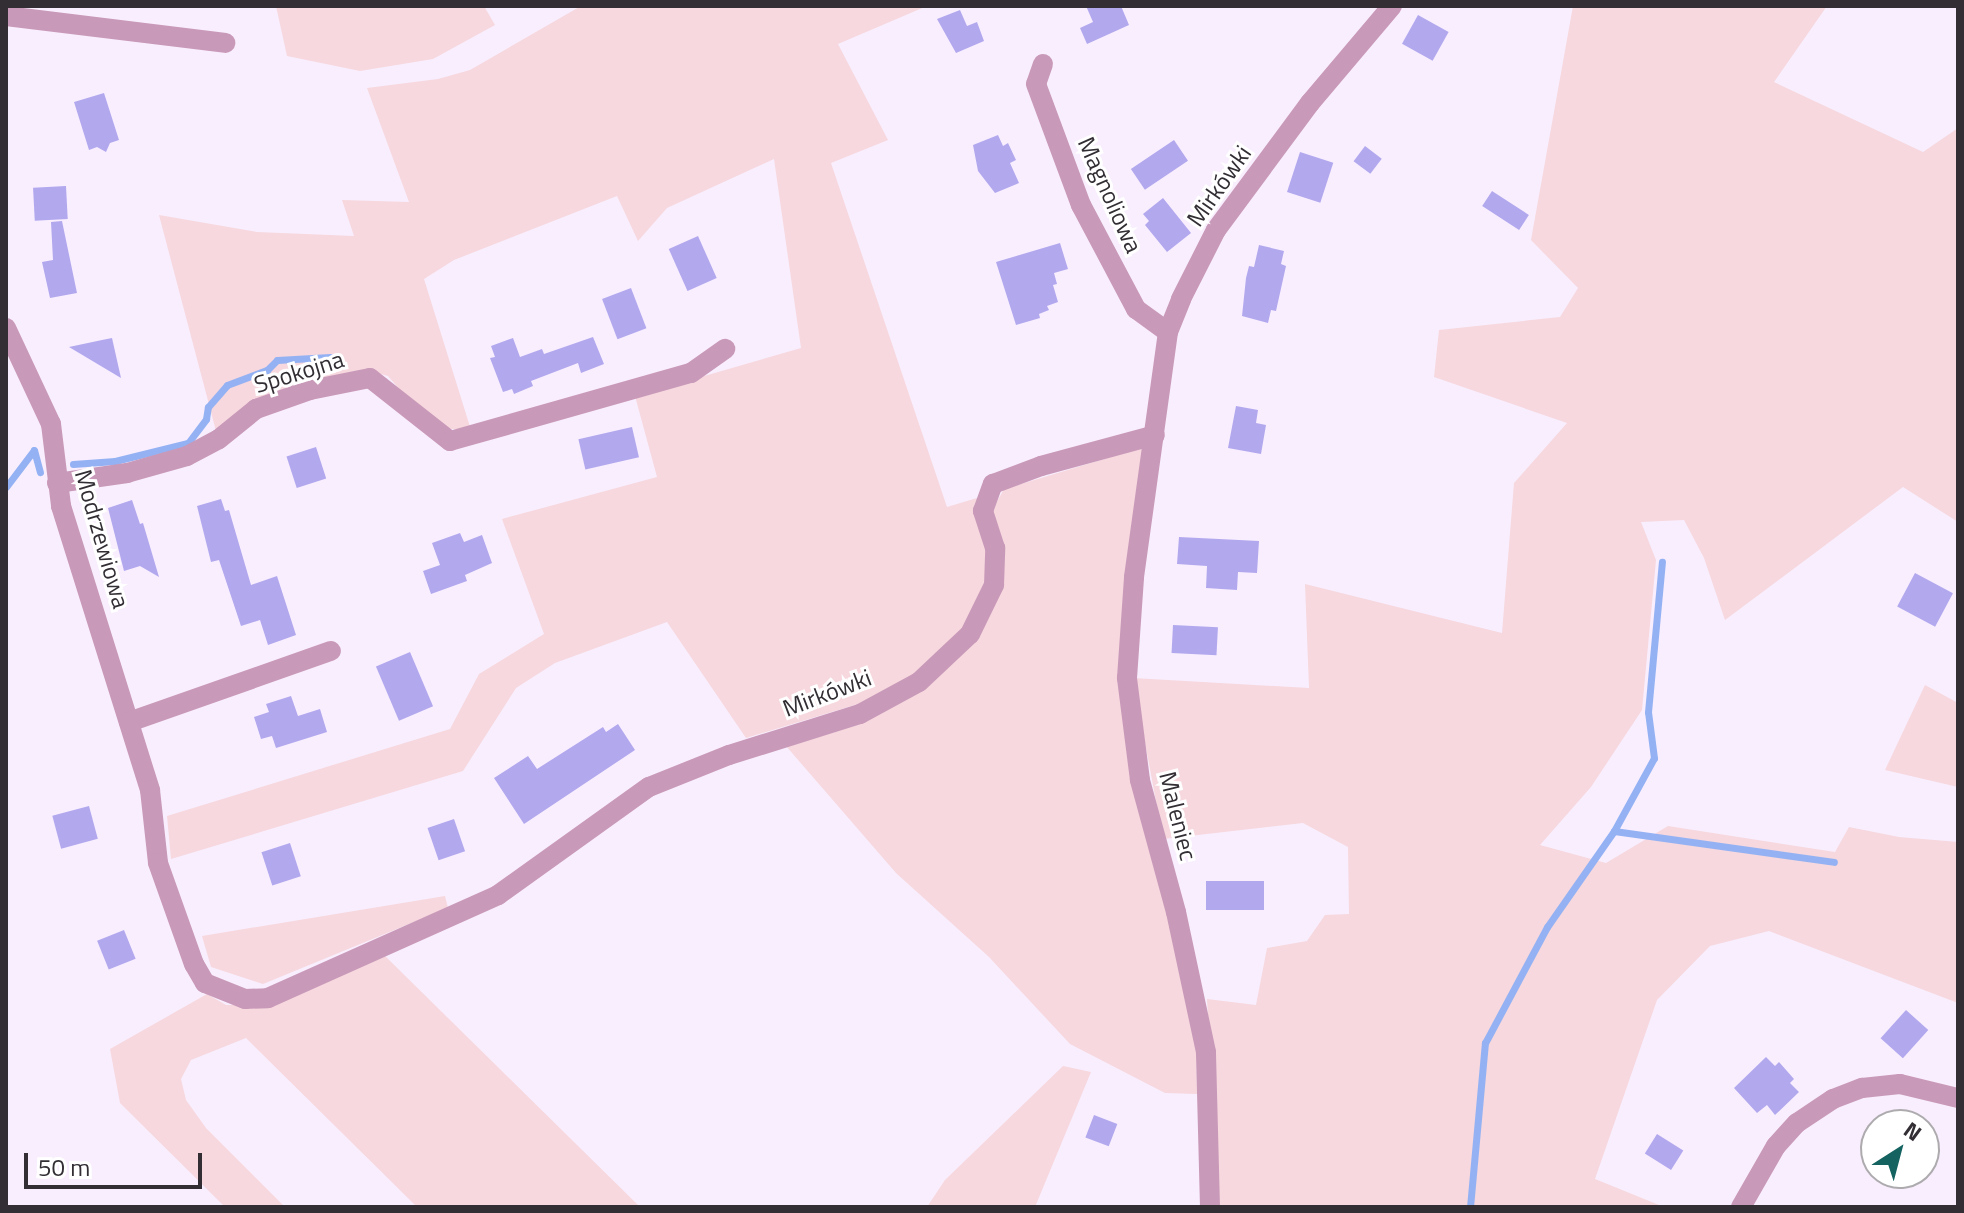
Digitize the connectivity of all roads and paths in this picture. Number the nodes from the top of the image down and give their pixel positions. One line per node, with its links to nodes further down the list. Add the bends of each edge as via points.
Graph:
1 (1392, 6): 6 (street, Mirkówki, via 1310,103 1216,230)
2 (6, 16): 3 (street)
3 (225, 43)
4 (1043, 64): 6 (street, Magnoliowa, via 1036,84 1081,205 1136,309)
5 (6, 328): 9 (street, Modrzewiowa, via 51,424)
6 (1168, 332): 8 (street, Mirkówki)
7 (725, 349): 9 (street, Spokojna, via 691,373 450,441 370,378 325,387 256,409 187,456 127,473)
8 (1155, 435): 12 (street, Mirkówki, via 993,484 983,511 995,548 994,585 970,634 919,682 860,714 729,755 649,787 498,895 268,998 245,999); 14 (street, Maleniec, via 1134,577 1127,678 1140,780 1206,1052)
9 (57, 483): 11 (street, Modrzewiowa)
10 (331, 651): 11 (street)
11 (129, 722): 12 (street, Modrzewiowa, via 150,790 158,863)
12 (205, 983)
13 (1958, 1098): 15 (street, via 1900,1084 1862,1088 1833,1099 1797,1123 1776,1146)
14 (1210, 1207)
15 (1741, 1207)

